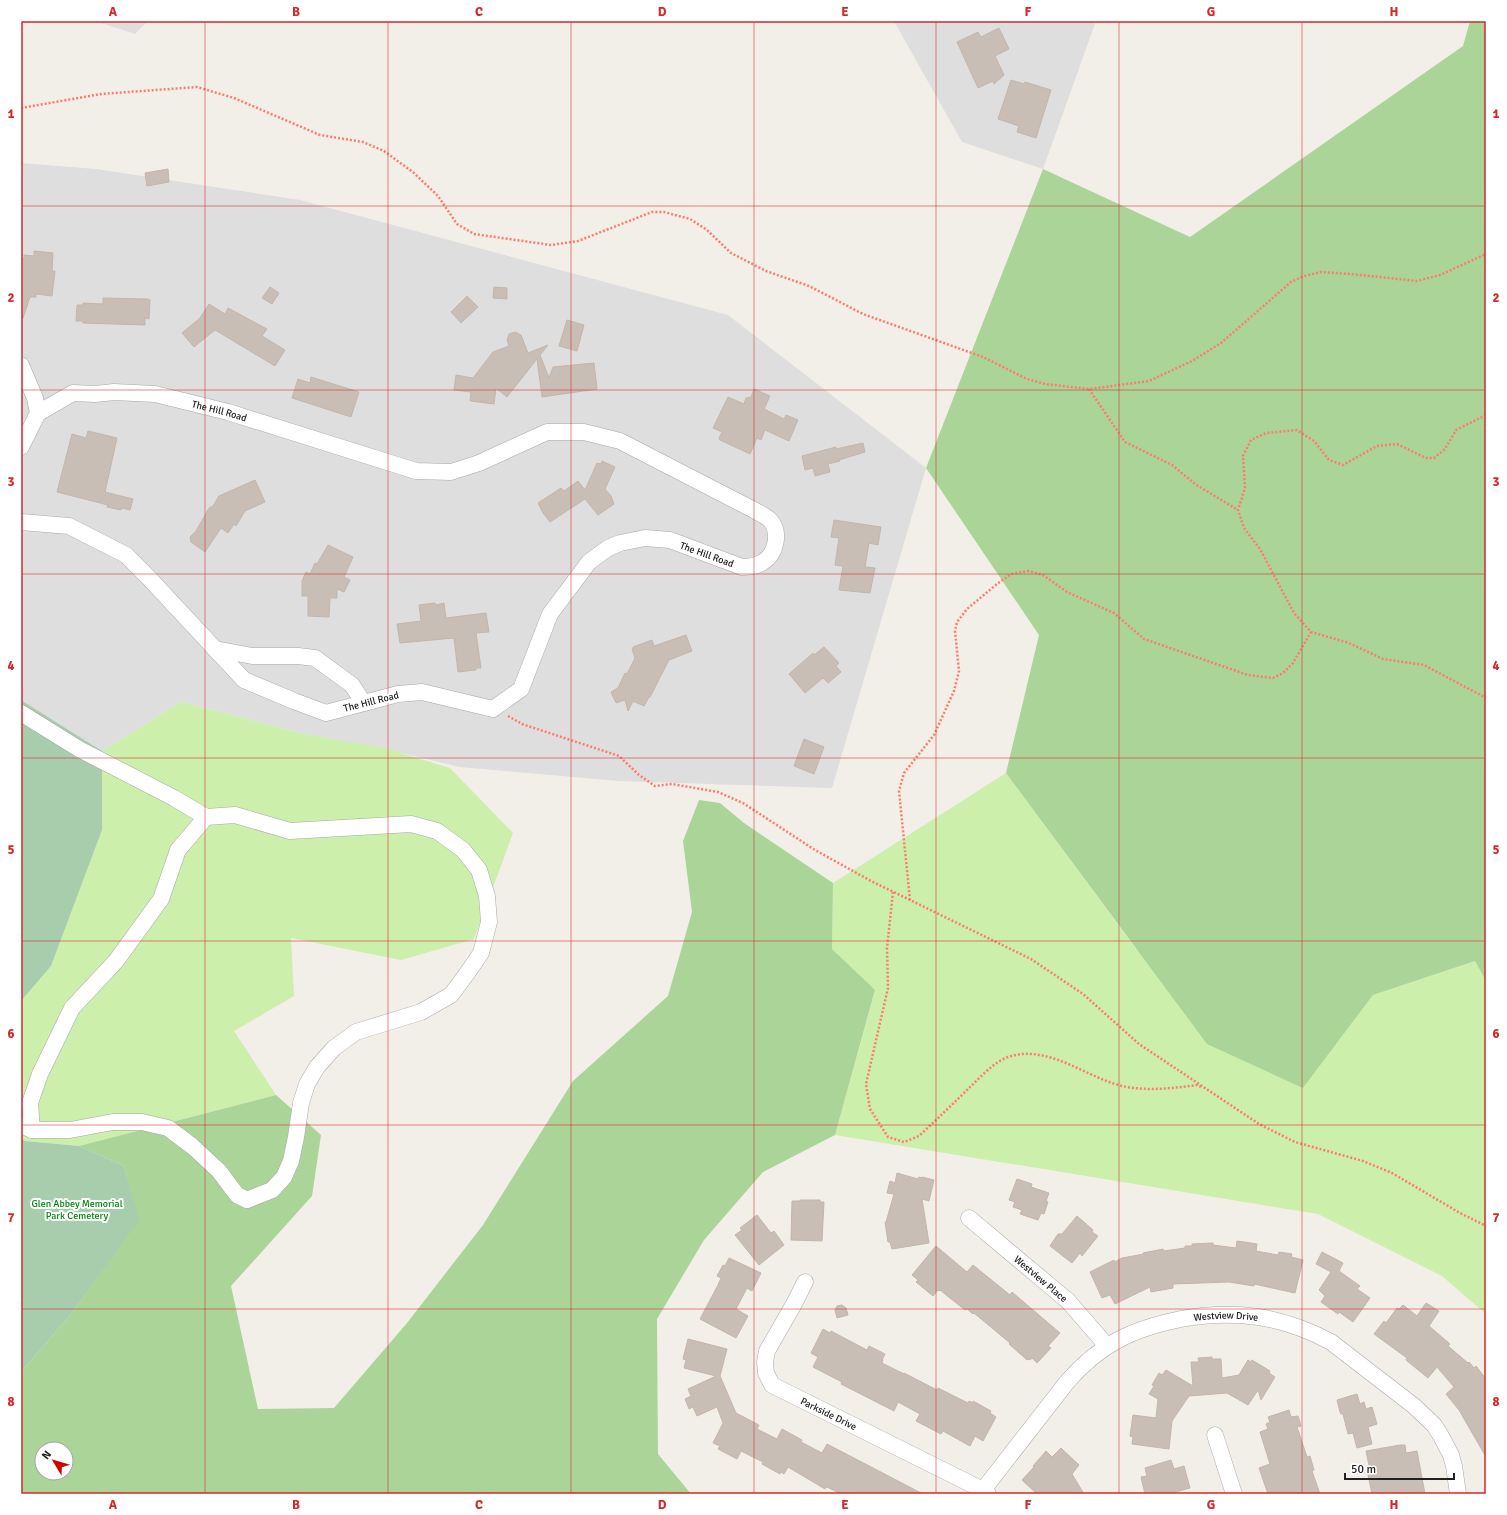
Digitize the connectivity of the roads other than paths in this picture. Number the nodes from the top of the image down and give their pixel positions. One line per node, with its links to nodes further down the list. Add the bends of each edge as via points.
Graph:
1 (21, 365): 2 (street, via 35,398)
2 (38, 413): 3 (street); 6 (street, The Hill Road, via 73,393 156,394 228,412 416,471 451,472 479,463 547,432 584,432 620,442 769,519 774,526 776,542 770,556 764,562 750,567 742,567 670,540 658,538 626,541 598,554 580,572 550,614 521,689 493,709 422,692 398,694)
3 (21, 447)
4 (21, 522): 5 (street, The Hill Road, via 69,526 126,556)
5 (215, 649): 6 (street, via 252,656 315,658 352,685); 6 (street, The Hill Road, via 244,680 326,713)
6 (363, 702)
7 (21, 713): 8 (street, via 79,749)
8 (206, 817): 9 (street, via 178,850 161,899 116,961 72,1008 40,1074 30,1103); 9 (street, via 235,816 290,831 411,824 437,831 463,850 479,870 487,896 489,922 481,954 451,995 422,1012 356,1032 334,1048 317,1067 307,1084 301,1103 292,1161 284,1177 272,1190 258,1197 247,1200 237,1195 219,1171 168,1128 142,1122 113,1122 70,1130)
9 (26, 1128)
10 (969, 1218): 12 (street, Westview Place, via 1068,1301)
11 (806, 1282): 14 (street, Parkside Drive, via 767,1351 766,1373 772,1385)
12 (1107, 1346): 14 (street, Westview Drive, via 1079,1368 1067,1382); 16 (street, Westview Drive, via 1124,1336 1161,1323 1208,1315 1253,1316 1304,1329 1331,1342 1414,1406 1434,1425 1451,1455)
13 (1215, 1436): 15 (street)
14 (985, 1492)
15 (1234, 1494)
16 (1458, 1494)

